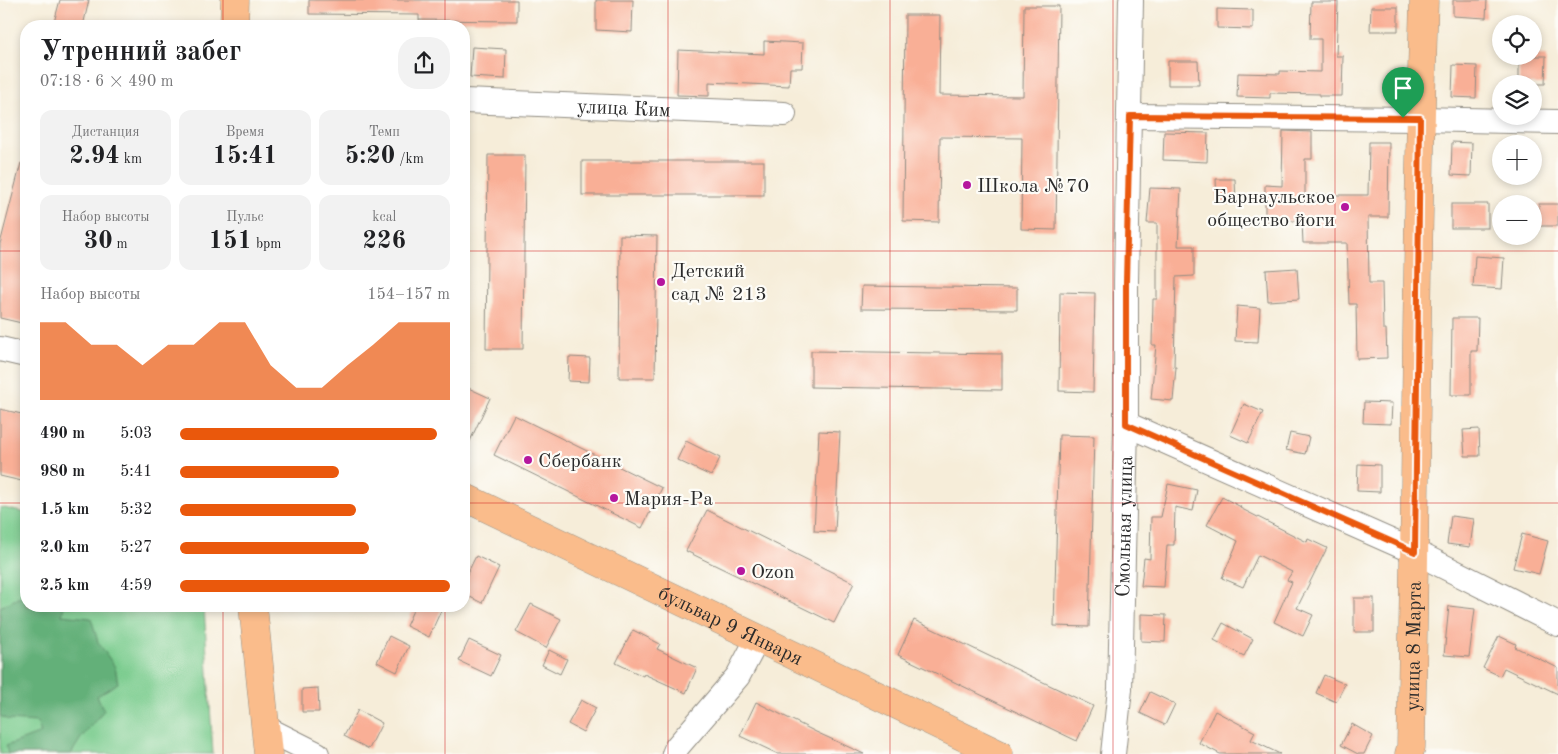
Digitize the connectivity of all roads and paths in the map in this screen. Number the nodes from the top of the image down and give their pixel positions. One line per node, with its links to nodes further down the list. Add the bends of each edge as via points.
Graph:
1 (235, 0): 4 (main road)
2 (1131, 0): 7 (street, Смольная улица)
3 (1424, 0): 8 (main road, улица 8 Марта)
4 (234, 20)
5 (470, 101): 6 (street, улица Ким)
6 (784, 114)
7 (1130, 116): 8 (street); 12 (street, Смольная улица)
8 (1420, 118): 9 (street); 14 (main road, улица 8 Марта)
9 (1558, 122)
10 (0, 349): 11 (street)
11 (20, 354)
12 (1126, 424): 14 (street); 22 (street, Смольная улица, via 1120,689)
13 (470, 500): 17 (main road, бульвар 9 Января)
14 (1415, 552): 16 (street); 23 (main road, улица 8 Марта)
15 (254, 612): 18 (main road)
16 (1558, 624)
17 (758, 638): 20 (street, via 738,676); 21 (main road, бульвар 9 Января)
18 (266, 741): 19 (street)
19 (317, 754)
20 (674, 754)
21 (999, 754)
22 (1113, 754)
23 (1409, 754)

